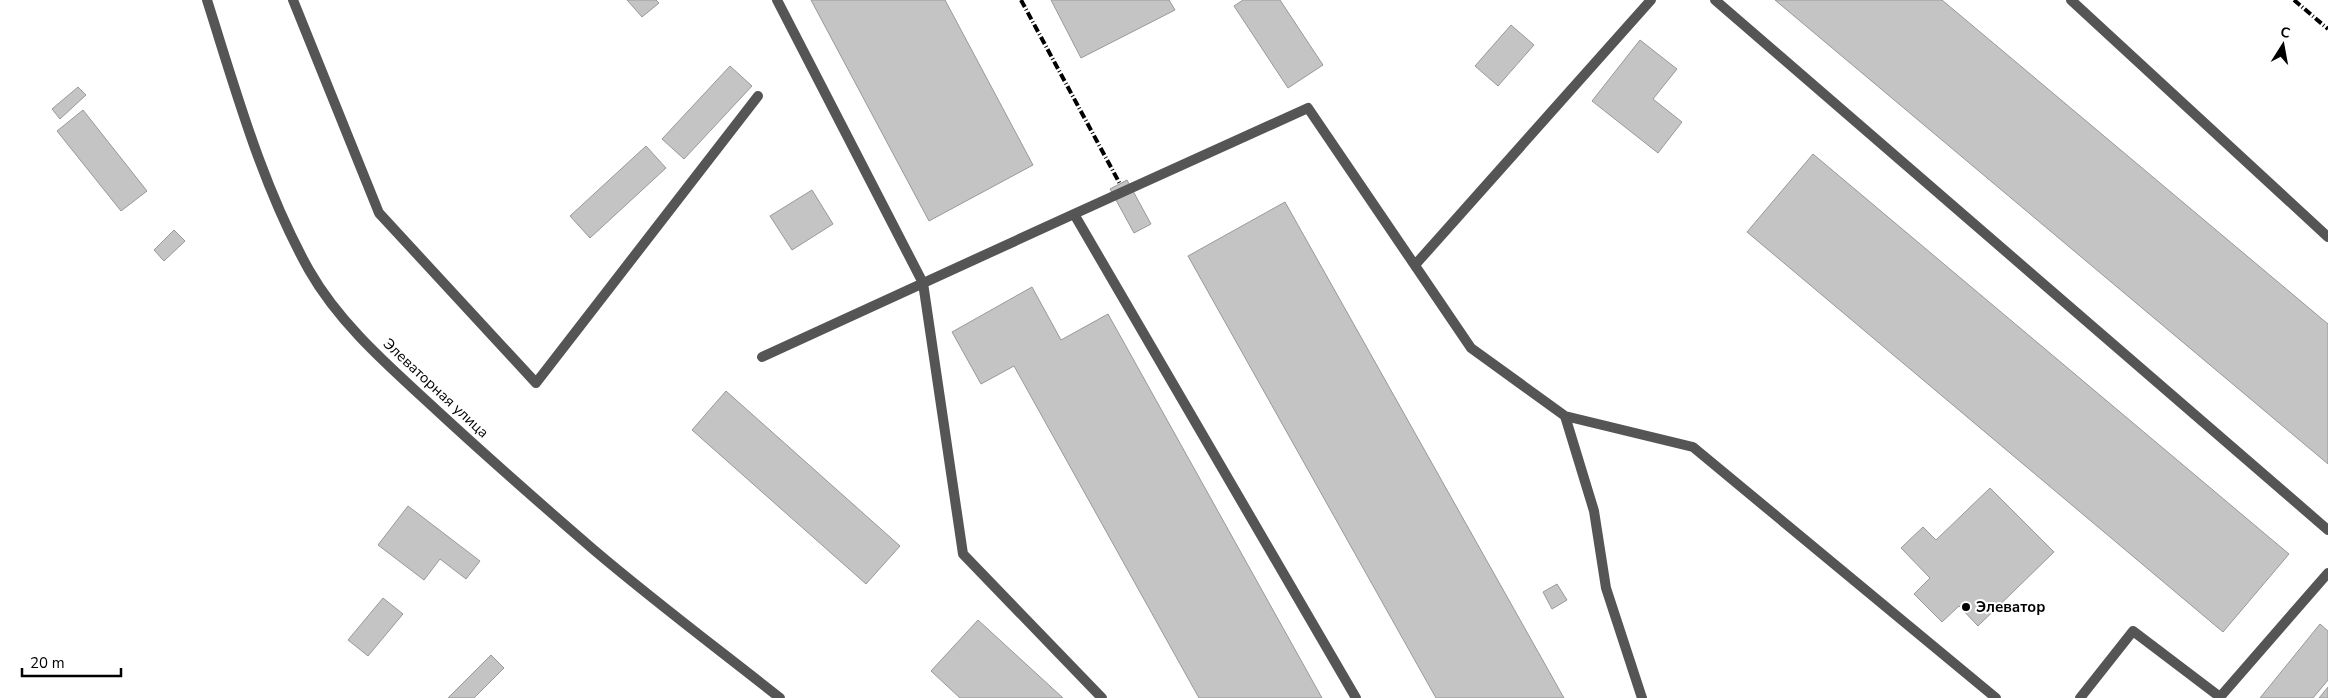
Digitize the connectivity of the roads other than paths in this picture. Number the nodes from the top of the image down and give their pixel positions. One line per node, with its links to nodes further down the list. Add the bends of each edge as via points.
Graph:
1 (207, 0): 16 (street, Элеваторная улица, via 276,203 310,271 344,320 476,446 588,544)
2 (293, 0): 7 (street, via 379,213 536,383)
3 (778, 0): 11 (street)
4 (1651, 0): 10 (street)
5 (1715, 0): 14 (street)
6 (2071, 0): 9 (street)
7 (758, 96)
8 (1074, 214): 10 (street, via 1308,108); 11 (street); 18 (street)
9 (2328, 237)
10 (1415, 266): 13 (street, via 1471,348)
11 (923, 283): 12 (street); 17 (street, via 964,554)
12 (762, 357)
13 (1565, 416): 19 (street, via 1594,511 1606,588); 20 (street, via 1693,447)
14 (2328, 530)
15 (2328, 573): 21 (street, via 2220,697 2133,631)
16 (780, 698)
17 (1102, 698)
18 (1356, 698)
19 (1642, 698)
20 (1996, 698)
21 (2080, 698)

